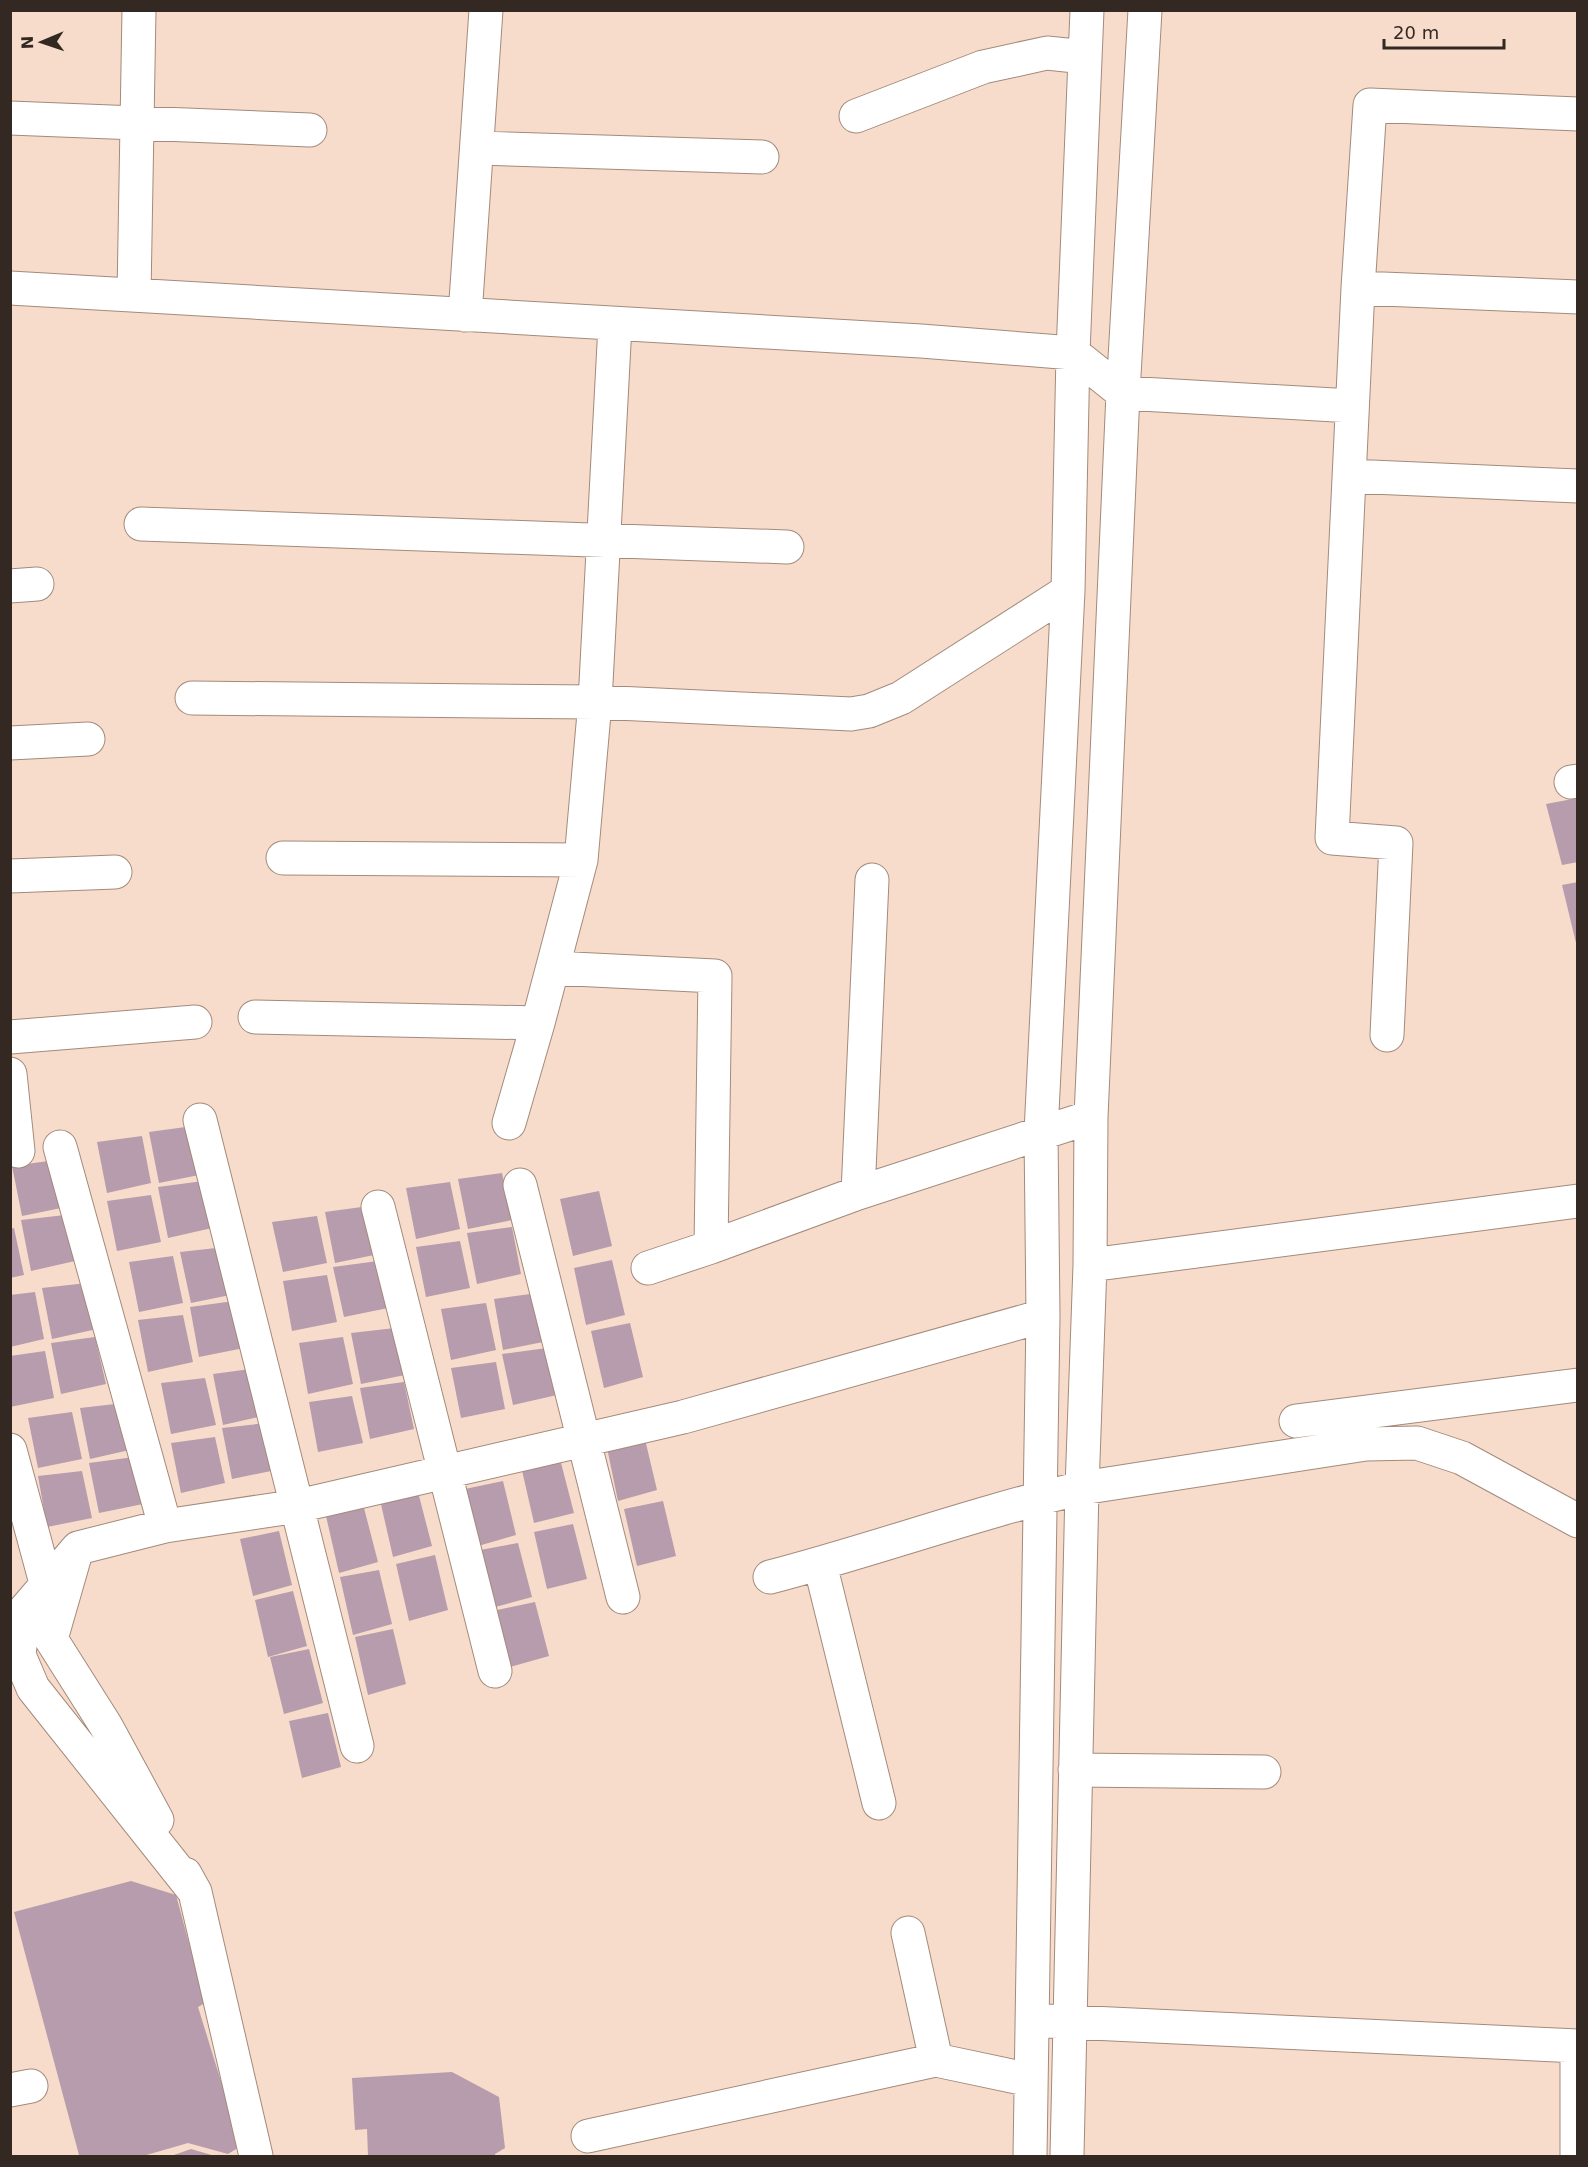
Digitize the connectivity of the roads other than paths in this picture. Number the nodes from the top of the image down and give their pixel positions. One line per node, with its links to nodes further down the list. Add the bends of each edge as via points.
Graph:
1 (139, 10): 9 (street)
2 (486, 10): 11 (street)
3 (1088, 10): 5 (street)
4 (1144, 10): 20 (street)
5 (1085, 57): 7 (street, via 1047,53 983,67); 19 (street)
6 (1578, 114): 14 (street, via 1370,105)
7 (856, 116)
8 (10, 118): 9 (street)
9 (138, 123): 10 (street); 15 (street)
10 (310, 130)
11 (478, 147): 12 (street); 17 (street)
12 (762, 157)
13 (10, 288): 15 (street)
14 (1358, 288): 16 (street); 21 (street)
15 (134, 295): 17 (street)
16 (1578, 297)
17 (465, 315): 18 (street)
18 (615, 325): 19 (street, via 921,341); 25 (street)
19 (1073, 354): 20 (street); 27 (street)
20 (1123, 393): 21 (street); 44 (street)
21 (1352, 406): 22 (street)
22 (1349, 476): 23 (street); 41 (street, via 1332,838 1396,843)
23 (1578, 486)
24 (141, 524): 25 (street)
25 (603, 540): 26 (street); 29 (street)
26 (787, 547)
27 (1068, 591): 29 (street, via 901,698 869,711 851,714); 47 (street)
28 (192, 698): 29 (street)
29 (595, 702): 33 (street)
30 (88, 739): 31 (street)
31 (10, 743)
32 (283, 858): 33 (street)
33 (581, 860): 37 (street)
34 (115, 872): 35 (street)
35 (10, 876)
36 (872, 880): 51 (street)
37 (553, 968): 40 (street); 54 (street, via 715,976)
38 (255, 1017): 40 (street)
39 (195, 1022): 42 (street)
40 (538, 1023): 46 (street)
41 (1387, 1035)
42 (10, 1037)
43 (10, 1074): 49 (street)
44 (1091, 1117): 47 (street); 55 (street)
45 (200, 1120): 65 (street)
46 (509, 1123)
47 (1041, 1132): 51 (street); 57 (street)
48 (60, 1147): 67 (street)
49 (18, 1150)
50 (520, 1185): 60 (street)
51 (858, 1193): 54 (street)
52 (1578, 1201): 55 (street)
53 (378, 1207): 62 (street)
54 (711, 1247): 56 (street)
55 (1090, 1265): 63 (street)
56 (648, 1268)
57 (1043, 1316): 60 (street, via 683,1417); 64 (street)
58 (1578, 1385): 59 (street)
59 (1296, 1421)
60 (585, 1439): 62 (street); 72 (street)
61 (10, 1450): 71 (street)
62 (444, 1472): 65 (street); 73 (street)
63 (1082, 1488): 64 (street); 66 (street, via 1366,1444 1417,1443 1462,1458); 75 (street)
64 (1040, 1497): 69 (street); 80 (street)
65 (298, 1506): 67 (street); 74 (street)
66 (1578, 1521)
67 (165, 1526): 68 (street)
68 (78, 1548): 71 (street); 78 (street, via 51,1639 106,1725)
69 (820, 1564): 70 (street); 77 (street)
70 (770, 1577)
71 (46, 1583): 78 (street, via 24,1611 19,1655 33,1688)
72 (623, 1597)
73 (495, 1671)
74 (357, 1746)
75 (1075, 1770): 76 (street); 81 (street)
76 (1264, 1772)
77 (879, 1803)
78 (195, 1892): 86 (street)
79 (909, 1933): 83 (street)
80 (1031, 2020): 81 (street); 84 (street)
81 (1069, 2022): 82 (street); 88 (street)
82 (1577, 2046): 89 (street)
83 (936, 2060): 84 (street); 85 (street)
84 (1030, 2080): 87 (street)
85 (588, 2136)
86 (256, 2157)
87 (1030, 2157)
88 (1067, 2157)
89 (1576, 2157)

